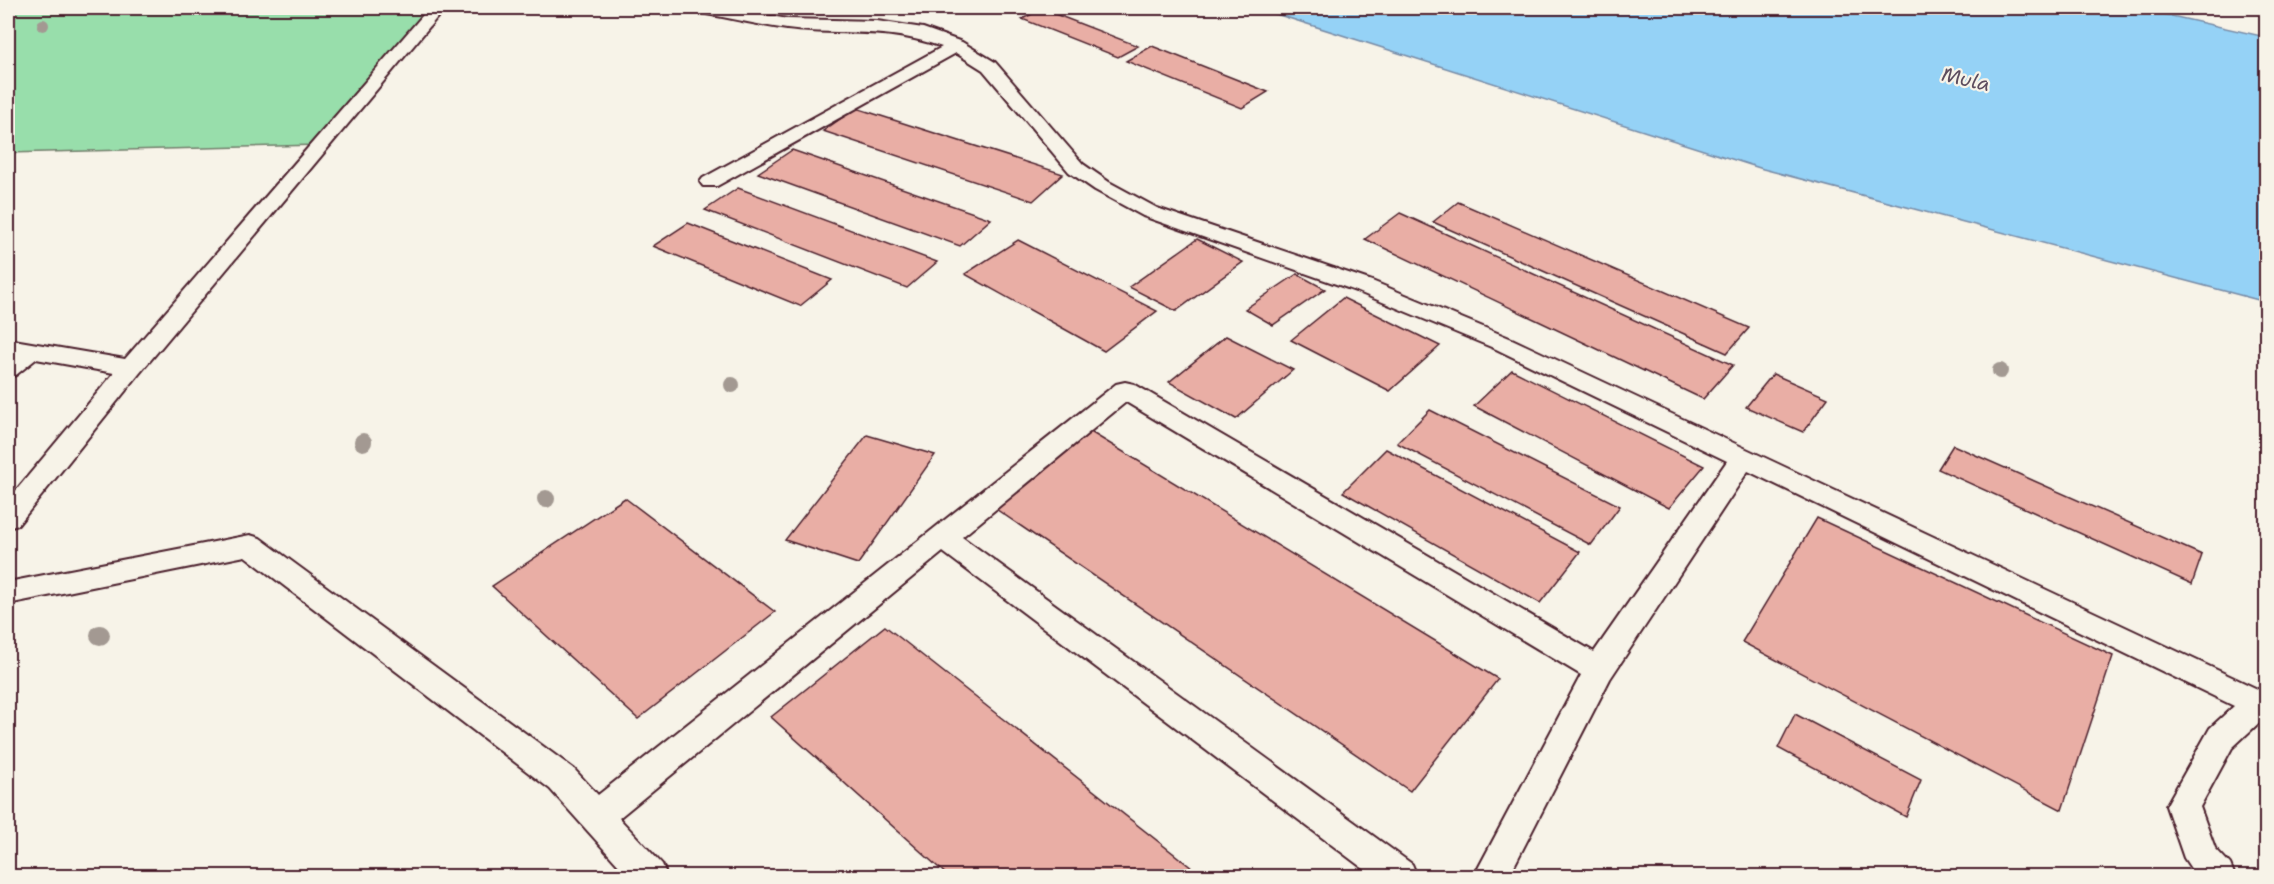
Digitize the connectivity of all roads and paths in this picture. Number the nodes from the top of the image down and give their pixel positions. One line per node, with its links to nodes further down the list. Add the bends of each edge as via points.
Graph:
1 (437, 8): 7 (lane)
2 (701, 8): 3 (lane, via 788,24 878,26 917,32)
3 (956, 46): 4 (lane); 9 (lane, via 989,66 1076,168 1150,212 1364,286 1504,344)
4 (710, 182)
5 (8, 346): 6 (lane)
6 (32, 350): 7 (lane); 8 (lane)
7 (131, 368): 10 (lane)
8 (8, 369)
9 (1743, 458): 13 (lane); 14 (lane)
10 (8, 518)
11 (942, 537): 13 (lane, via 1125,390); 15 (lane); 17 (lane)
12 (8, 593): 15 (lane, via 250,545 562,779)
13 (1599, 670): 18 (lane)
14 (2263, 705): 19 (lane, via 2221,738 2183,806 2201,858)
15 (597, 817): 16 (lane)
16 (650, 876)
17 (1400, 876)
18 (1491, 876)
19 (2218, 876)

